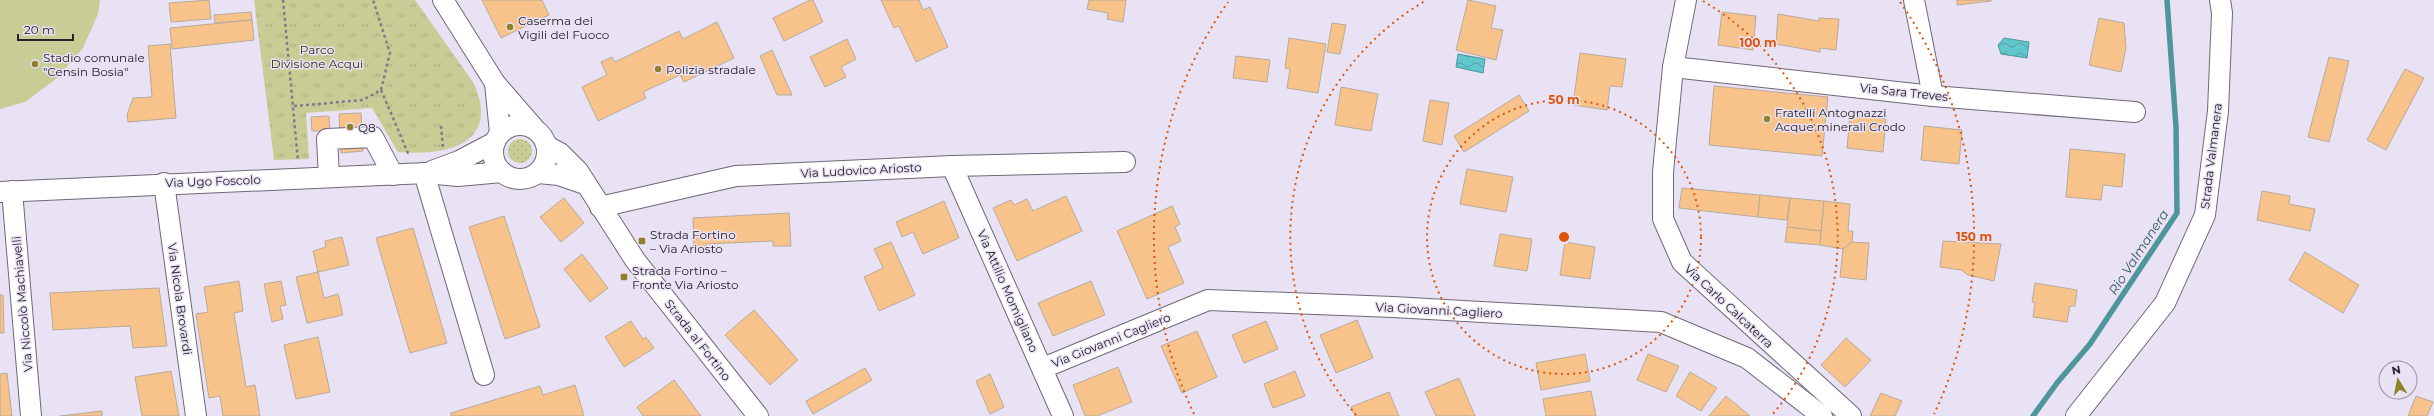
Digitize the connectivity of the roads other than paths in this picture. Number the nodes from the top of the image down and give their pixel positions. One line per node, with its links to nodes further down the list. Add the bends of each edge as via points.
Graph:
1 (443, 0): 6 (street)
2 (1686, 0): 5 (street, Via Carlo Calcaterra)
3 (1914, 0): 7 (street)
4 (2220, 0): 31 (street, Strada Valmanera, via 2222,13 2218,111 2204,215 2165,303)
5 (1673, 68): 7 (street, Via Sara Treves); 30 (street, Via Carlo Calcaterra, via 1662,172 1663,219 1682,262)
6 (494, 82): 9 (street); 10 (street)
7 (1933, 96): 8 (street, Via Sara Treves)
8 (2135, 112)
9 (534, 128): 10 (street, via 513,126); 11 (street)
10 (498, 137): 14 (street, via 493,158); 15 (street, Via Ugo Foscolo, via 459,161)
11 (547, 146): 16 (street, via 546,161); 20 (street, Strada al Fortino, via 570,161)
12 (1125, 162): 13 (street, Via Ludovico Ariosto)
13 (952, 166): 22 (street, Via Ludovico Ariosto, via 736,176); 23 (street, Via Attilio Momigliano)
14 (502, 172): 15 (street, Via Ugo Foscolo, via 458,176); 16 (street, via 515,179)
15 (425, 173): 17 (street, Via Ugo Foscolo); 24 (street)
16 (538, 174): 20 (street, via 559,175)
17 (393, 175): 18 (street, Via Ugo Foscolo); 18 (street, via 373,137 327,139)
18 (329, 177): 19 (street, Via Ugo Foscolo)
19 (164, 183): 21 (street, Via Ugo Foscolo); 26 (street, Via Nicola Brovardi)
20 (585, 184): 22 (street, Strada al Fortino)
21 (6, 192): 25 (street, Via Niccolò Machiavelli)
22 (600, 207): 27 (street, Strada al Fortino, via 635,260)
23 (1043, 368): 28 (street, Via Attilio Momigliano); 29 (street, Via Giovanni Cagliero, via 1208,300 1661,322 1747,358)
24 (484, 375)
25 (31, 416)
26 (196, 416)
27 (758, 416)
28 (1063, 416)
29 (1822, 416)
30 (1851, 416)
31 (2076, 416)

